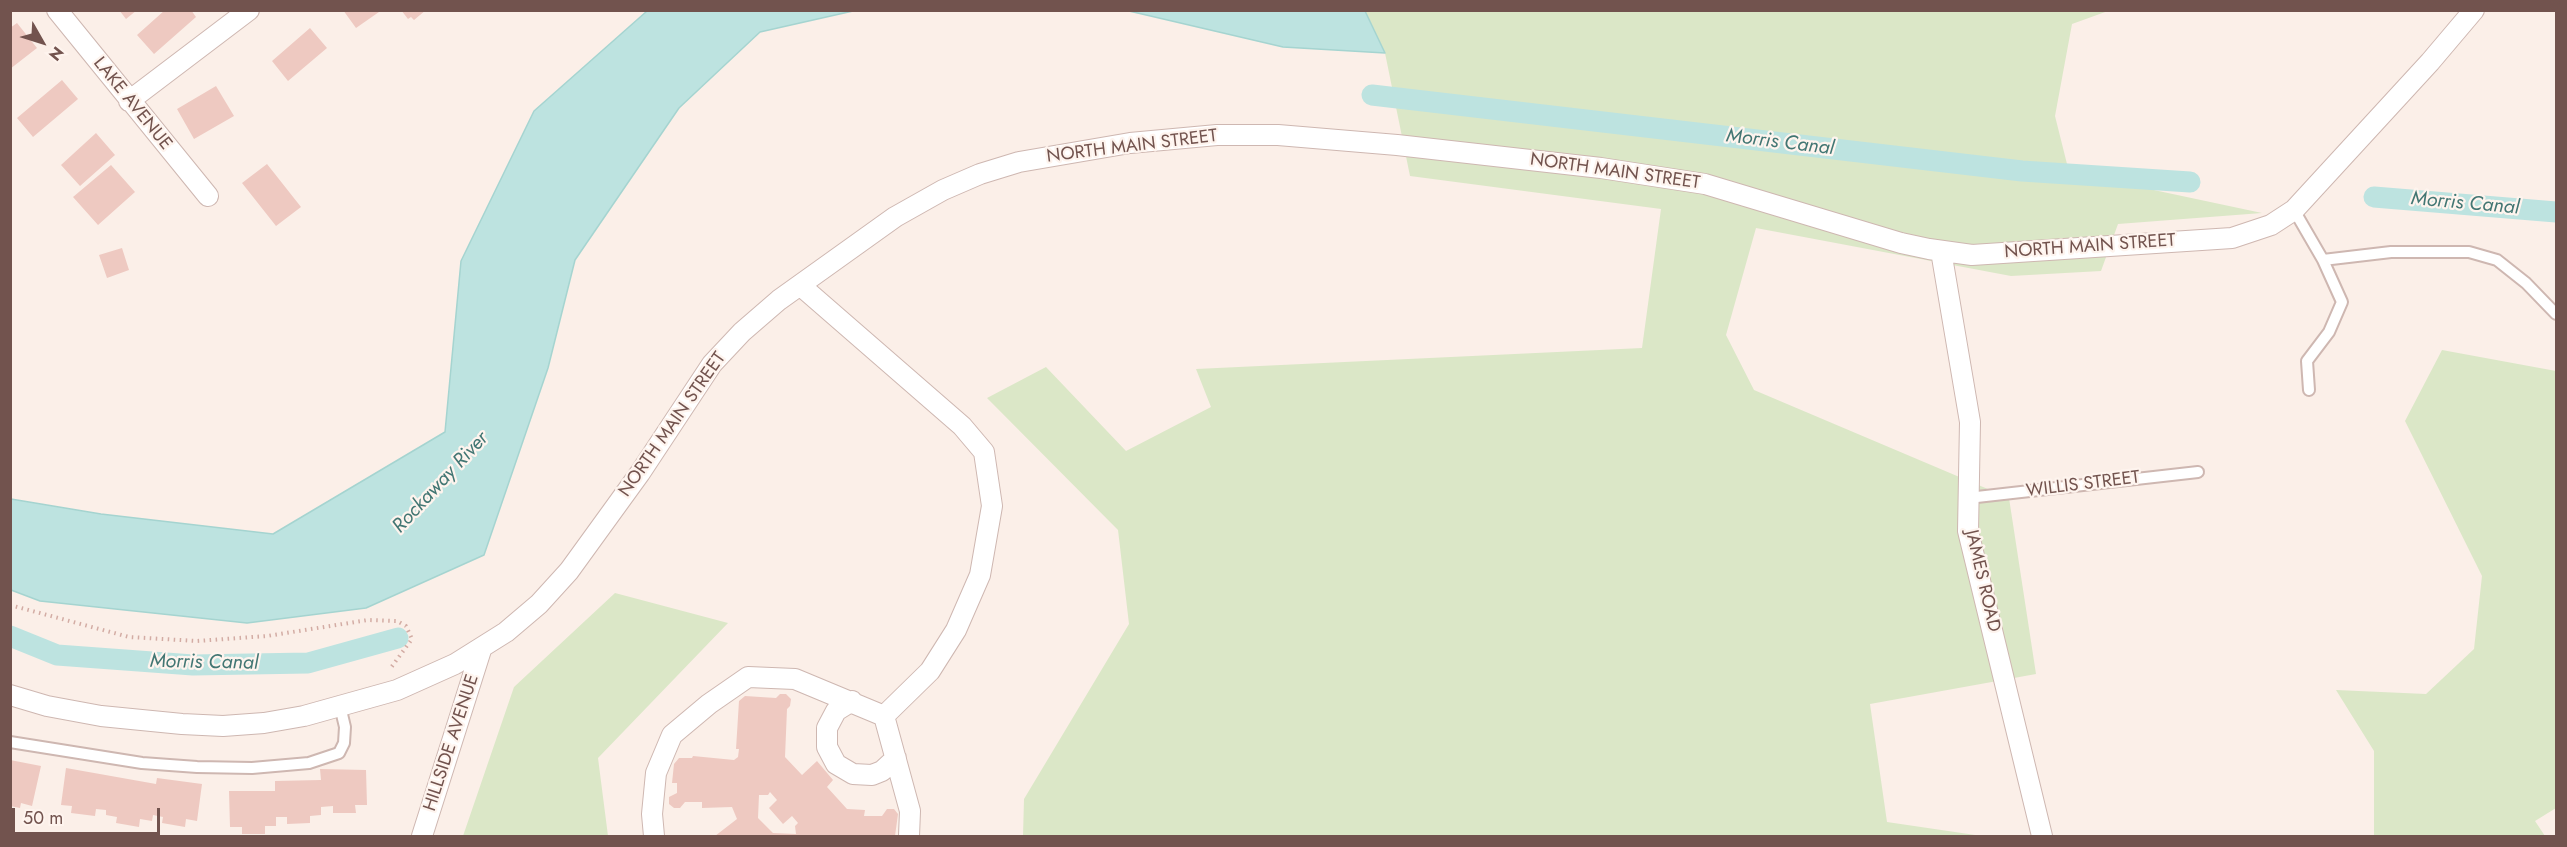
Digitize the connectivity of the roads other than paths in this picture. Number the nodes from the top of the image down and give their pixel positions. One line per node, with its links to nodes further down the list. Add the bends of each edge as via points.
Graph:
1 (57, 10): 4 (street, LAKE AVENUE)
2 (249, 10): 4 (street)
3 (2474, 10): 6 (street, NORTH MAIN STREET)
4 (129, 101): 5 (street, LAKE AVENUE)
5 (208, 196)
6 (2294, 210): 7 (street, NORTH MAIN STREET, via 2271,225 2232,237 1972,255); 8 (lane)
7 (1941, 251): 9 (street, NORTH MAIN STREET, via 1833,224 1705,184 1397,145 1278,135 1217,135 1119,145 1019,162 980,174 895,217); 13 (street, JAMES ROAD, via 1970,422)
8 (2323, 260): 10 (lane, via 2391,252 2469,252 2497,260); 11 (lane, via 2342,302 2329,332 2307,361)
9 (801, 286): 14 (street, NORTH MAIN STREET, via 742,332 712,364 569,571 538,604); 18 (street, via 962,426 984,452 992,506 980,575 956,630 930,671)
10 (2556, 314)
11 (2309, 390)
12 (2198, 472): 13 (lane, WILLIS STREET)
13 (1968, 498): 24 (street, JAMES ROAD, via 1968,531 1978,581)
14 (482, 650): 17 (street, NORTH MAIN STREET, via 397,690); 21 (street, HILLSIDE AVENUE)
15 (10, 695): 17 (street, NORTH MAIN STREET, via 101,716 223,726 264,723)
16 (852, 701): 18 (street); 20 (street, via 836,711 827,728 827,747 836,764 853,774 872,774); 22 (street, via 795,679 748,677 672,735 656,773)
17 (340, 706): 19 (lane, via 345,727 339,753 309,763 198,767 142,763)
18 (884, 716): 20 (street)
19 (10, 742)
20 (896, 758): 23 (street, via 910,811)
21 (422, 837)
22 (654, 837)
23 (909, 837)
24 (2042, 837)

